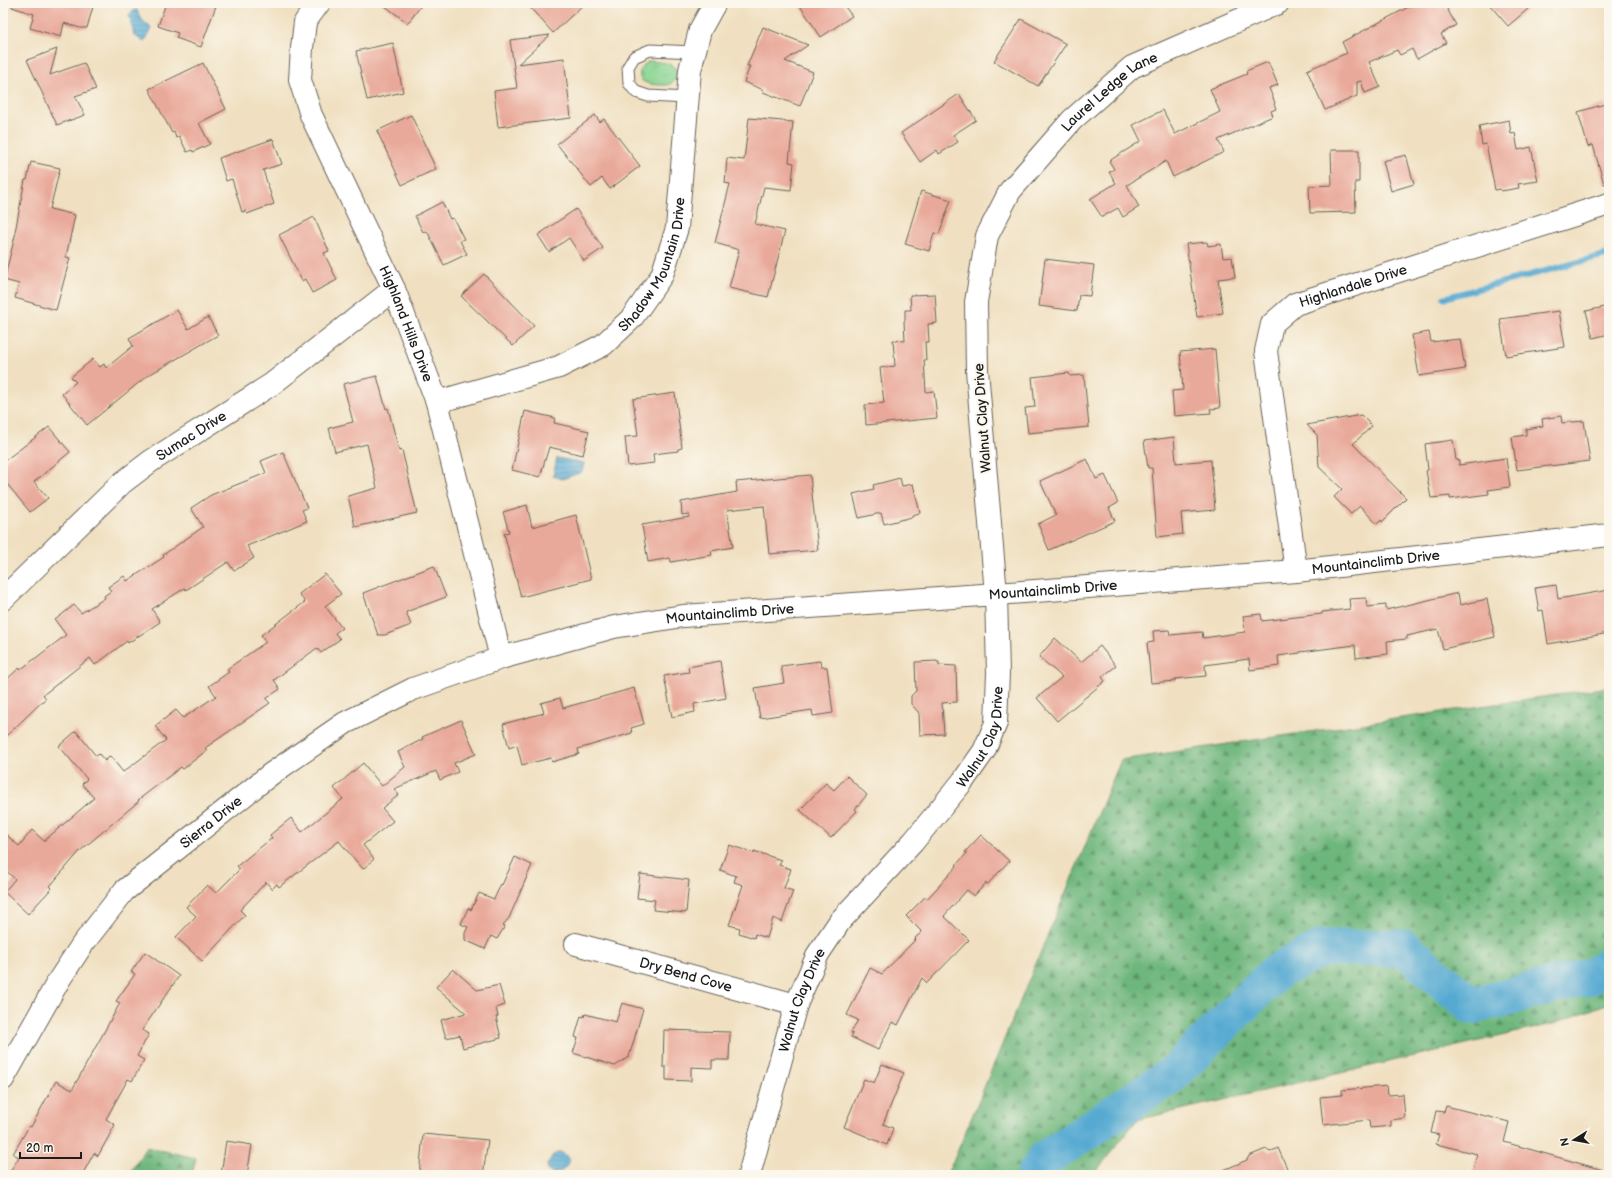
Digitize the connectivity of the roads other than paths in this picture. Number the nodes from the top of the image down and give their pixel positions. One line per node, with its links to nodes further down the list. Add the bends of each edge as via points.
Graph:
1 (320, 3): 8 (street, Highland Hills Drive, via 305,22 300,80 311,115)
2 (716, 3): 4 (street, Shadow Mountain Drive, via 700,30)
3 (1278, 3): 7 (street, Laurel Ledge Lane, via 1132,67 1072,120 1010,191)
4 (694, 52): 5 (street, Shadow Mountain Drive); 5 (lane, via 650,50 634,57 628,67 628,83 636,92 648,96)
5 (688, 98): 9 (street, Shadow Mountain Drive, via 677,228 662,275 632,318 603,345 559,367)
6 (1609, 204): 11 (street, Highlandale Drive, via 1295,304 1272,324 1266,351)
7 (987, 236): 12 (street, Walnut Clay Drive, via 976,302 977,370)
8 (394, 289): 9 (street, Highland Hills Drive); 13 (street, Sumac Drive, via 272,384 151,461 122,483)
9 (437, 402): 14 (street, Highland Hills Drive)
10 (1609, 535): 11 (street, Mountainclimb Drive)
11 (1296, 571): 12 (street, Mountainclimb Drive)
12 (996, 594): 14 (street, Mountainclimb Drive, via 683,616 614,627); 16 (street, Walnut Clay Drive, via 996,723 984,751 913,842 840,921 818,954)
13 (3, 599)
14 (501, 658): 17 (street, Sierra Drive, via 413,689 345,723 271,774 124,891 59,980)
15 (576, 944): 16 (street, Dry Bend Cove)
16 (796, 1005): 18 (street, Walnut Clay Drive)
17 (3, 1079)
18 (749, 1175)

